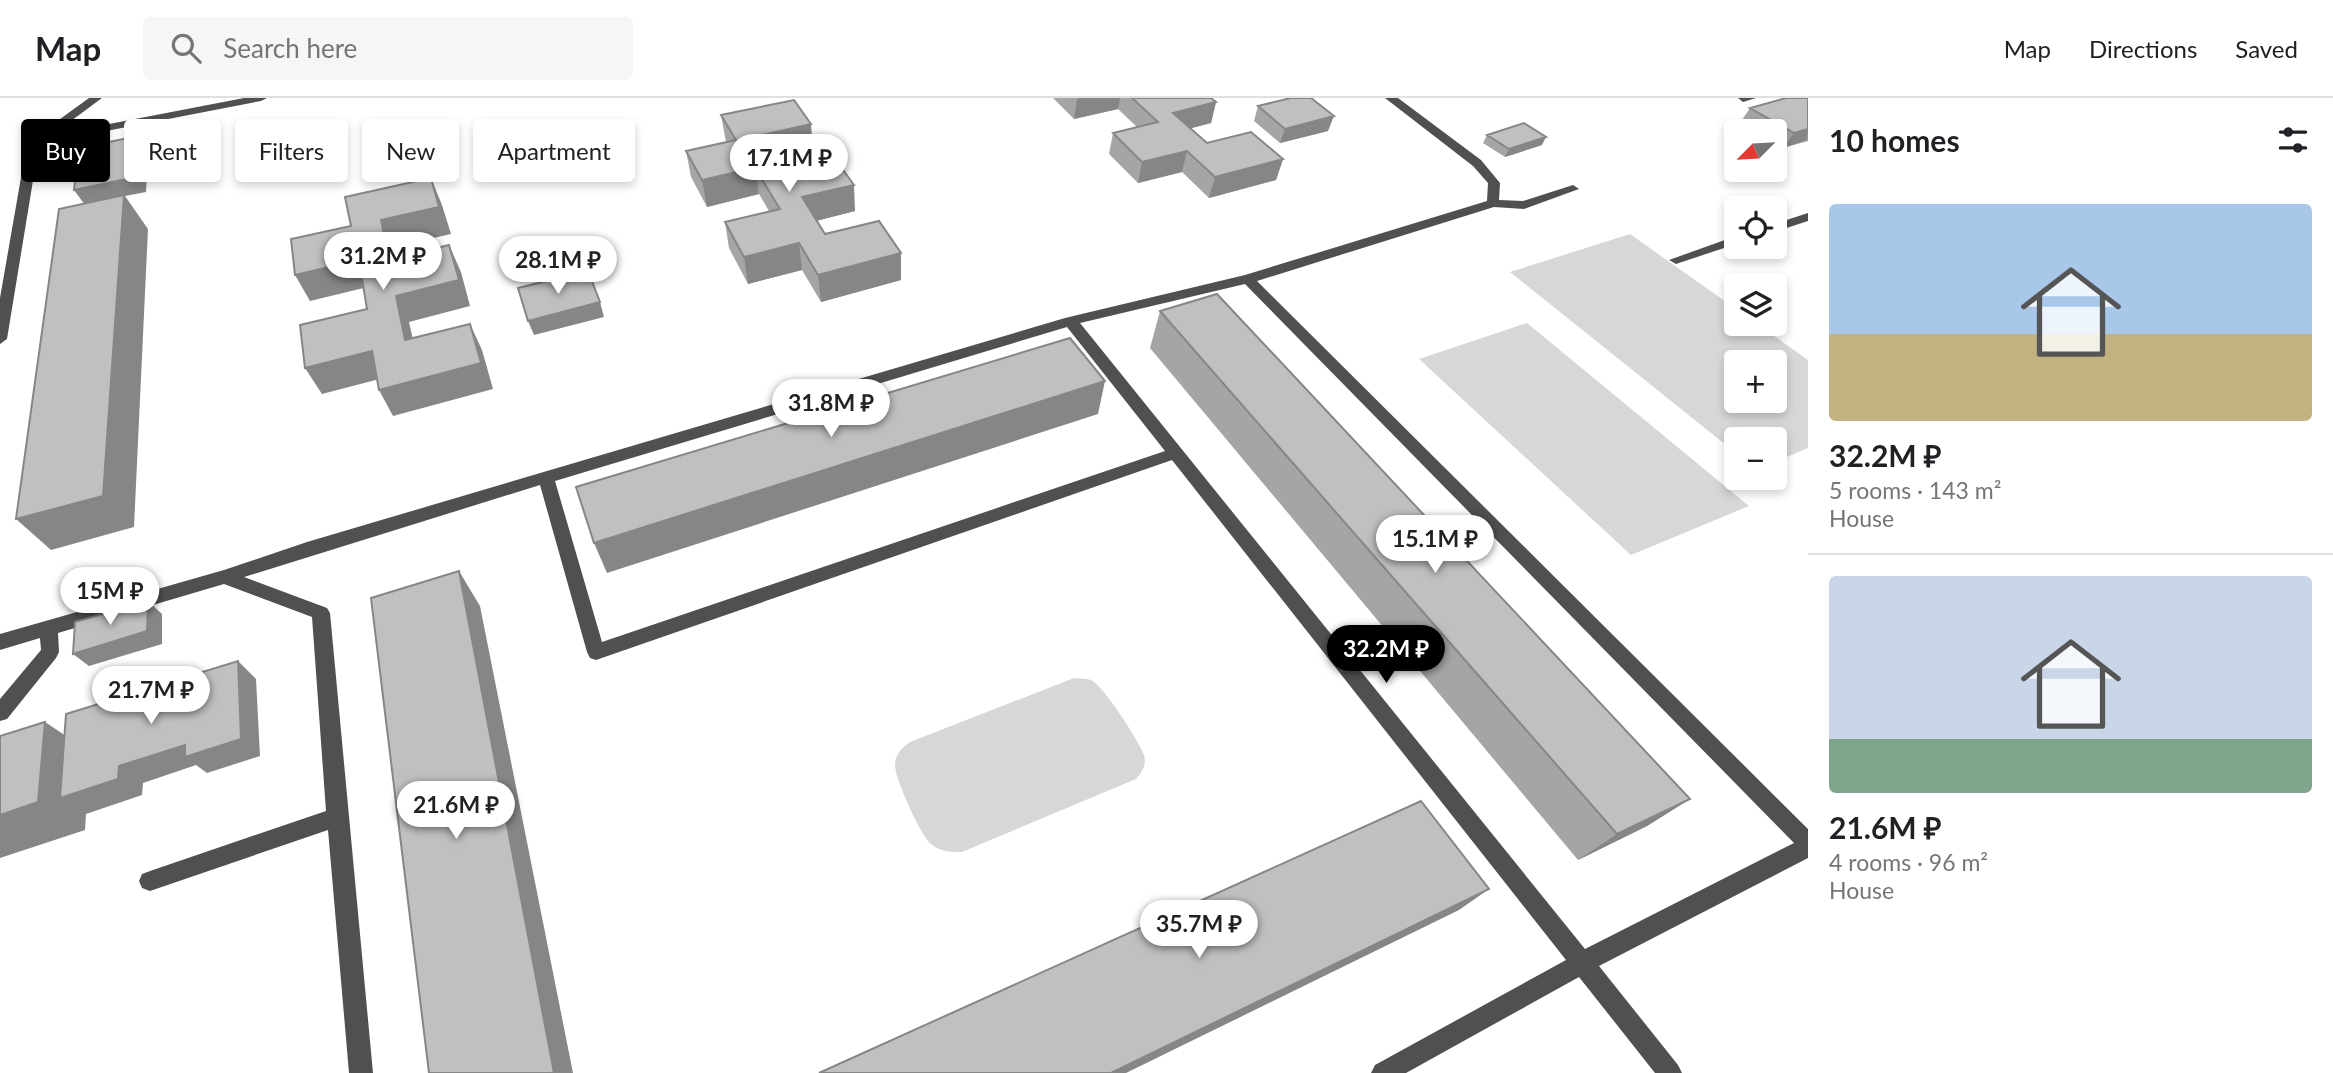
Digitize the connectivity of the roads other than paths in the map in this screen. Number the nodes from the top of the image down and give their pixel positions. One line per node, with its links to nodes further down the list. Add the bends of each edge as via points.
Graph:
1 (96, 98): 4 (street)
2 (261, 98): 5 (street)
3 (1391, 98): 8 (street, via 1477,163 1494,183)
4 (67, 119)
5 (110, 128)
6 (26, 182): 15 (street)
7 (1573, 188): 8 (street, via 1524,205)
8 (1493, 203): 13 (street)
9 (1808, 217): 10 (street)
10 (1787, 224)
11 (1724, 244): 12 (street)
12 (1676, 260)
13 (1248, 279): 14 (street); 23 (street)
14 (1070, 321): 16 (street); 17 (street)
15 (0, 339)
16 (1175, 453): 17 (street, via 596,652); 26 (street)
17 (546, 478): 18 (street)
18 (225, 577): 19 (street); 22 (street, via 321,613)
19 (49, 628): 20 (street); 21 (street, via 50,652)
20 (0, 642)
21 (0, 713)
22 (337, 817): 25 (street); 27 (street)
23 (1800, 823): 24 (street)
24 (1808, 845): 26 (street)
25 (150, 881)
26 (1582, 963): 28 (street); 29 (street)
27 (361, 1073)
28 (1383, 1073)
29 (1670, 1073)

